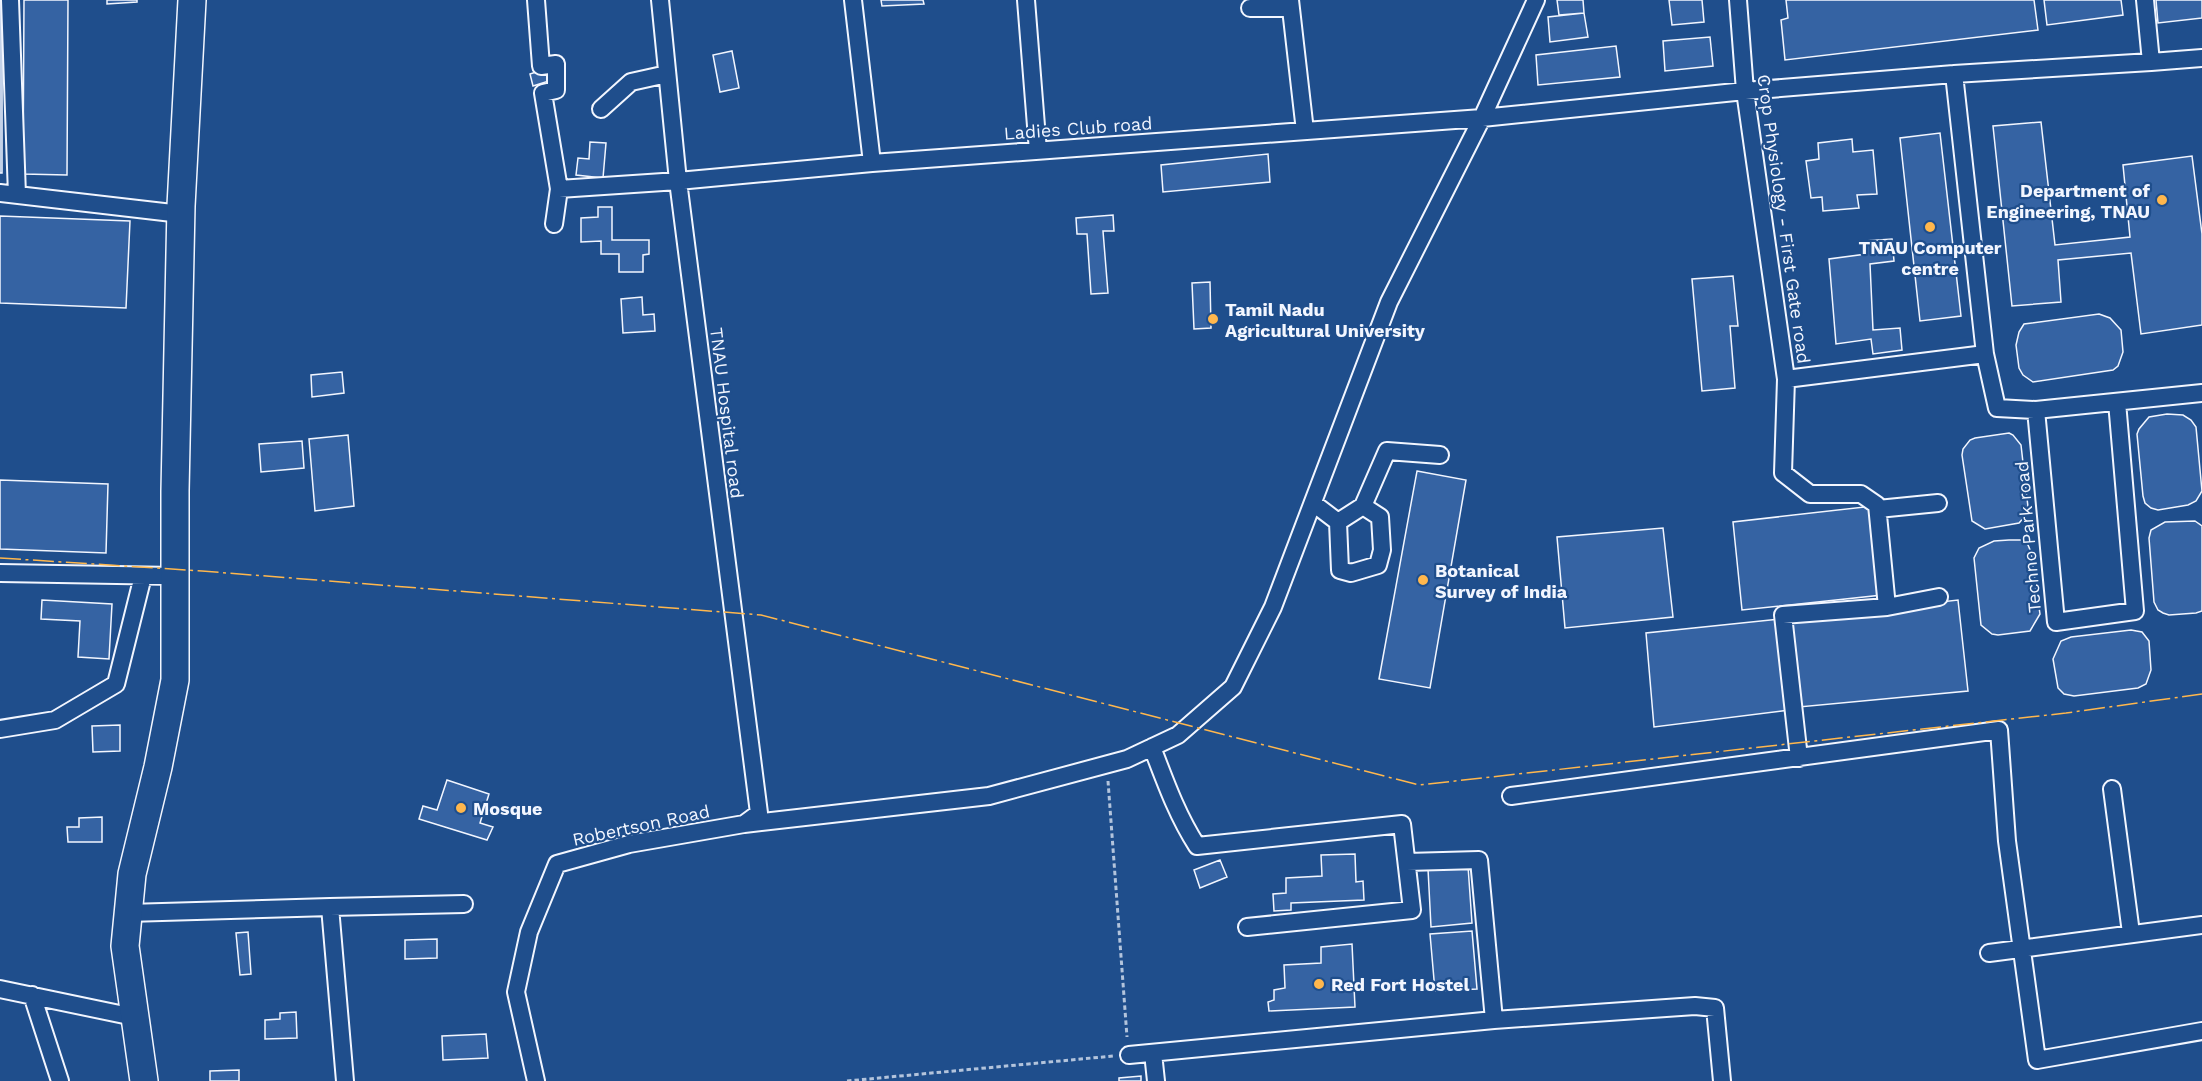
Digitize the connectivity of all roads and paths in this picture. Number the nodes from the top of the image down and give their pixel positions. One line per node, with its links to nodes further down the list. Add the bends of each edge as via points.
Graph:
1 (10, 0): 25 (street)
2 (192, 0): 26 (main road)
3 (536, 0): 23 (street, via 541,66 556,64 556,90 543,93)
4 (660, 0): 14 (street, TNAU Hospital road)
5 (853, 0): 21 (street)
6 (1026, 0): 20 (street)
7 (1536, 0): 18 (street)
8 (1737, 0): 16 (street, Crop Physiology - First Gate road)
9 (2145, 0): 13 (street)
10 (1291, 4): 11 (street); 19 (street)
11 (1250, 8)
12 (2202, 58): 13 (street, Ladies Club road)
13 (2151, 62): 15 (street, Ladies Club road)
14 (667, 74): 17 (street, via 632,82); 22 (street, TNAU Hospital road)
15 (1954, 74): 16 (street, Ladies Club road); 28 (street)
16 (1745, 91): 18 (street, Ladies Club road); 29 (street, Crop Physiology - First Gate road)
17 (601, 110)
18 (1482, 118): 19 (street, Ladies Club road); 34 (street, via 1389,302)
19 (1305, 131): 20 (street, Ladies Club road)
20 (1038, 151): 21 (street, Ladies Club road)
21 (872, 163): 22 (street, Ladies Club road)
22 (678, 181): 23 (street, Ladies Club road); 50 (street, TNAU Hospital road, via 759,813)
23 (559, 189): 27 (street)
24 (0, 193): 25 (street)
25 (17, 195): 26 (street)
26 (181, 214): 41 (main road)
27 (554, 224)
28 (1985, 354): 29 (street, Crop Physiology - First Gate road); 32 (street, via 1997,408)
29 (1786, 379): 37 (street, via 1783,474 1810,494 1861,494)
30 (2202, 393): 31 (street)
31 (2117, 402): 32 (street); 32 (street, Techno Park road, via 2135,611 2056,622)
32 (2036, 410)
33 (1440, 454): 36 (street, via 1387,451)
34 (1313, 503): 38 (street); 45 (street, via 1273,608 1233,687 1178,735)
35 (1938, 503): 37 (street)
36 (1363, 506): 38 (street); 38 (street, via 1380,517 1382,550 1378,565 1351,573 1340,570)
37 (1878, 509): 43 (street)
38 (1338, 522)
39 (0, 573): 40 (street)
40 (143, 576): 41 (street); 44 (street, via 116,684 55,720)
41 (175, 576): 54 (main road, via 175,680 132,874)
42 (1939, 597): 43 (street)
43 (1887, 607): 46 (street, via 1783,615)
44 (0, 729)
45 (1152, 747): 47 (street); 51 (street, via 1174,803 1197,846 1402,824)
46 (1799, 758): 49 (street); 58 (street, via 1999,730 2007,841)
47 (1107, 764): 50 (street, via 989,796); 66 (path)
48 (2112, 789): 57 (street)
49 (1510, 796)
50 (744, 824): 70 (street, Robertson Road, via 629,844 556,864 529,932 516,992)
51 (1407, 862): 56 (street, via 1412,910); 63 (street, via 1479,860)
52 (464, 904): 53 (street)
53 (330, 907): 54 (street); 69 (street)
54 (128, 913): 62 (main road, via 125,946)
55 (2202, 925): 57 (street)
56 (1246, 927)
57 (2131, 933): 58 (street)
58 (2023, 948): 59 (street); 64 (street, via 2037,1060)
59 (1989, 952)
60 (0, 989): 61 (street)
61 (32, 995): 62 (street); 67 (street)
62 (134, 1017): 68 (main road)
63 (1494, 1020): 65 (street); 73 (street, via 1695,1006 1715,1008)
64 (2202, 1031)
65 (1153, 1053): 66 (street); 72 (street)
66 (1129, 1055): 71 (path)
67 (60, 1081)
68 (144, 1081)
69 (345, 1081)
70 (536, 1081)
71 (847, 1081)
72 (1156, 1081)
73 (1722, 1081)

